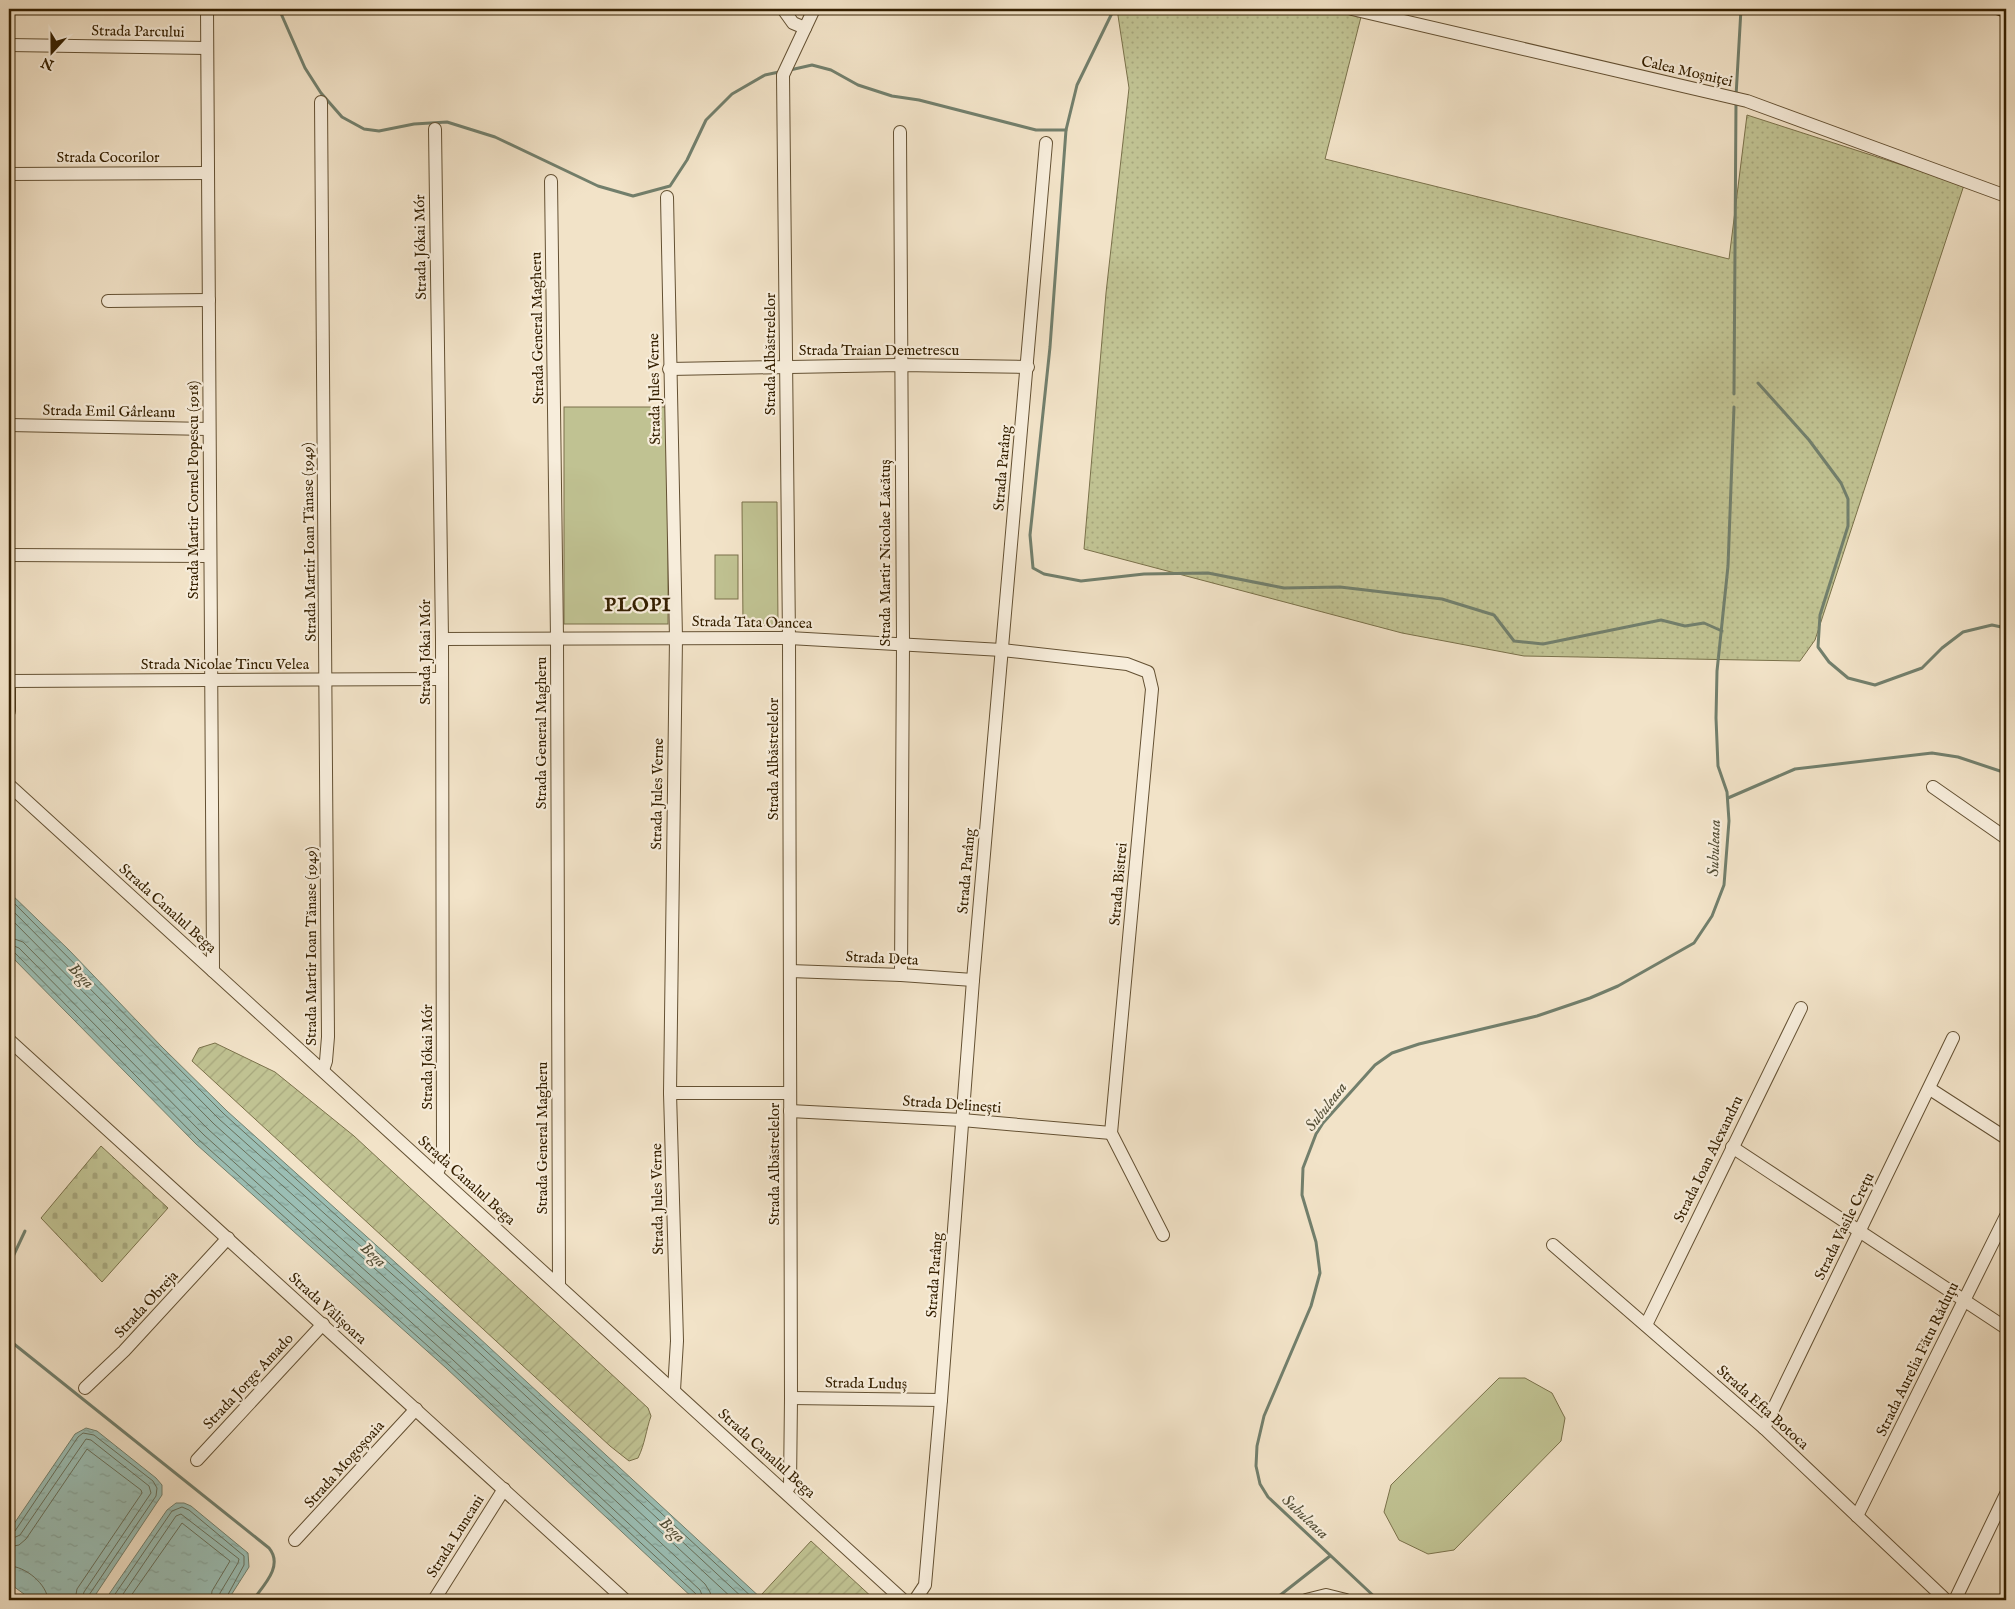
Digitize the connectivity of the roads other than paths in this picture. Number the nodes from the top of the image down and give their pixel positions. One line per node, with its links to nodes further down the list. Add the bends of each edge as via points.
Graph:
1 (207, 9): 7 (street, Strada Martir Cornel Popescu (1918))
2 (783, 9): 5 (street, via 793,23)
3 (814, 9): 5 (street, Strada Albăstrelelor)
4 (1352, 9): 15 (street, Calea Moșniței, via 1747,101)
5 (805, 28): 20 (street, Strada Albăstrelelor, via 783,75)
6 (9, 45): 7 (street, Strada Parcului)
7 (207, 48): 12 (street, Strada Martir Cornel Popescu (1918))
8 (321, 102): 33 (street, Strada Martir Ioan Tănase (1949))
9 (435, 129): 30 (street, Strada Jókai Mór)
10 (900, 132): 19 (street, Strada Martir Nicolae Lăcătuș)
11 (1046, 143): 21 (street, Strada Parâng)
12 (207, 173): 13 (street, Strada Cocorilor); 17 (street, Strada Martir Cornel Popescu (1918))
13 (9, 174)
14 (551, 181): 27 (street, Strada General Magheru)
15 (2006, 196)
16 (667, 197): 22 (street, Strada Jules Verne)
17 (208, 300): 18 (street); 24 (street, Strada Martir Cornel Popescu (1918))
18 (108, 301)
19 (900, 365): 20 (street, Strada Traian Demetrescu); 21 (street, Strada Traian Demetrescu); 31 (street, Strada Martir Nicolae Lăcătuș)
20 (786, 367): 22 (street, Strada Traian Demetrescu); 29 (street, Strada Albăstrelelor)
21 (1028, 367): 32 (street, Strada Parâng)
22 (669, 369): 28 (street, Strada Jules Verne)
23 (9, 425): 24 (street, Strada Emil Gârleanu)
24 (208, 429): 26 (street, Strada Martir Cornel Popescu (1918))
25 (9, 555): 26 (street)
26 (209, 556): 35 (street, Strada Martir Cornel Popescu (1918))
27 (557, 638): 28 (street, Strada Tata Oancea); 30 (street, Strada Tata Oancea); 63 (street, Strada General Magheru)
28 (676, 638): 29 (street, Strada Tata Oancea); 50 (street, Strada Jules Verne)
29 (789, 638): 31 (street, Strada Tata Oancea); 42 (street, Strada Albăstrelelor)
30 (442, 639): 34 (street, Strada Jókai Mór)
31 (903, 644): 32 (street, Strada Tata Oancea); 43 (street, Strada Martir Nicolae Lăcătuș)
32 (1002, 650): 44 (street, Strada Parâng); 54 (street, Strada Bistrei, via 1127,664 1148,672 1151,681)
33 (326, 679): 34 (street, Strada Nicolae Tincu Velea); 35 (street, Strada Nicolae Tincu Velea); 48 (street, Strada Martir Ioan Tănase (1949), via 328,1036)
34 (441, 679): 57 (street, Strada Jókai Mór, via 443,1158)
35 (212, 680): 36 (street, Strada Nicolae Tincu Velea); 41 (street, Strada Martir Cornel Popescu (1918))
36 (9, 681): 37 (street)
37 (9, 711)
38 (9, 785): 41 (street, Strada Canalul Bega)
39 (1933, 787): 40 (street)
40 (2006, 838)
41 (213, 971): 48 (street, Strada Canalul Bega)
42 (790, 971): 43 (street, Strada Deta); 51 (street, Strada Albăstrelelor)
43 (901, 975): 44 (street, Strada Deta)
44 (973, 980): 53 (street, Strada Parâng)
45 (1801, 1008): 56 (street, Strada Ioan Alexandru)
46 (1953, 1038): 49 (street, Strada Vasile Crețu)
47 (9, 1040): 61 (street, Strada Vălișoara)
48 (323, 1070): 57 (street, Strada Canalul Bega)
49 (1930, 1089): 55 (street); 59 (street, Strada Vasile Crețu)
50 (670, 1092): 51 (street); 69 (street, Strada Jules Verne, via 677,1342)
51 (790, 1093): 52 (street, Strada Albăstrelelor)
52 (790, 1111): 53 (street, Strada Delinești); 70 (street, Strada Albăstrelelor)
53 (962, 1120): 54 (street, Strada Delinești); 71 (street, Strada Parâng)
54 (1111, 1132): 60 (street)
55 (2006, 1138)
56 (1732, 1147): 59 (street); 66 (street, Strada Ioan Alexandru)
57 (437, 1174): 63 (street, Strada Canalul Bega)
58 (2006, 1216): 64 (street, Strada Aurelia Fătu Răduțu)
59 (1859, 1230): 64 (street); 73 (street, Strada Vasile Crețu)
60 (1164, 1235)
61 (228, 1238): 65 (street, Strada Vălișoara); 68 (street, Strada Obreja, via 124,1351)
62 (1553, 1246): 66 (street, Strada Efta Botoca)
63 (559, 1285): 69 (street, Strada Canalul Bega)
64 (1965, 1301): 67 (street); 78 (street, Strada Aurelia Fătu Răduțu)
65 (323, 1324): 72 (street, Strada Vălișoara); 74 (street, Strada Jorge Amado)
66 (1646, 1325): 73 (street, Strada Efta Botoca)
67 (2006, 1328)
68 (85, 1388)
69 (674, 1390): 76 (street, Strada Canalul Bega)
70 (791, 1398): 71 (street, Strada Luduș); 76 (street, Strada Albăstrelelor, via 790,1485)
71 (941, 1400): 83 (street, Strada Parâng, via 925,1585)
72 (416, 1409): 75 (street, Strada Vălișoara); 79 (street, Strada Mogoșoaia)
73 (1764, 1428): 78 (street, Strada Efta Botoca)
74 (197, 1460)
75 (504, 1489): 80 (street, Strada Vălișoara); 81 (street, Strada Luncani)
76 (786, 1492): 82 (street, Strada Canalul Bega)
77 (2006, 1494): 87 (street)
78 (1857, 1516): 86 (street, Strada Efta Botoca)
79 (296, 1540)
80 (617, 1598)
81 (434, 1600)
82 (903, 1600)
83 (915, 1600)
84 (1306, 1600): 85 (street, via 1326,1595)
85 (1346, 1600)
86 (1946, 1600)
87 (1955, 1600)

